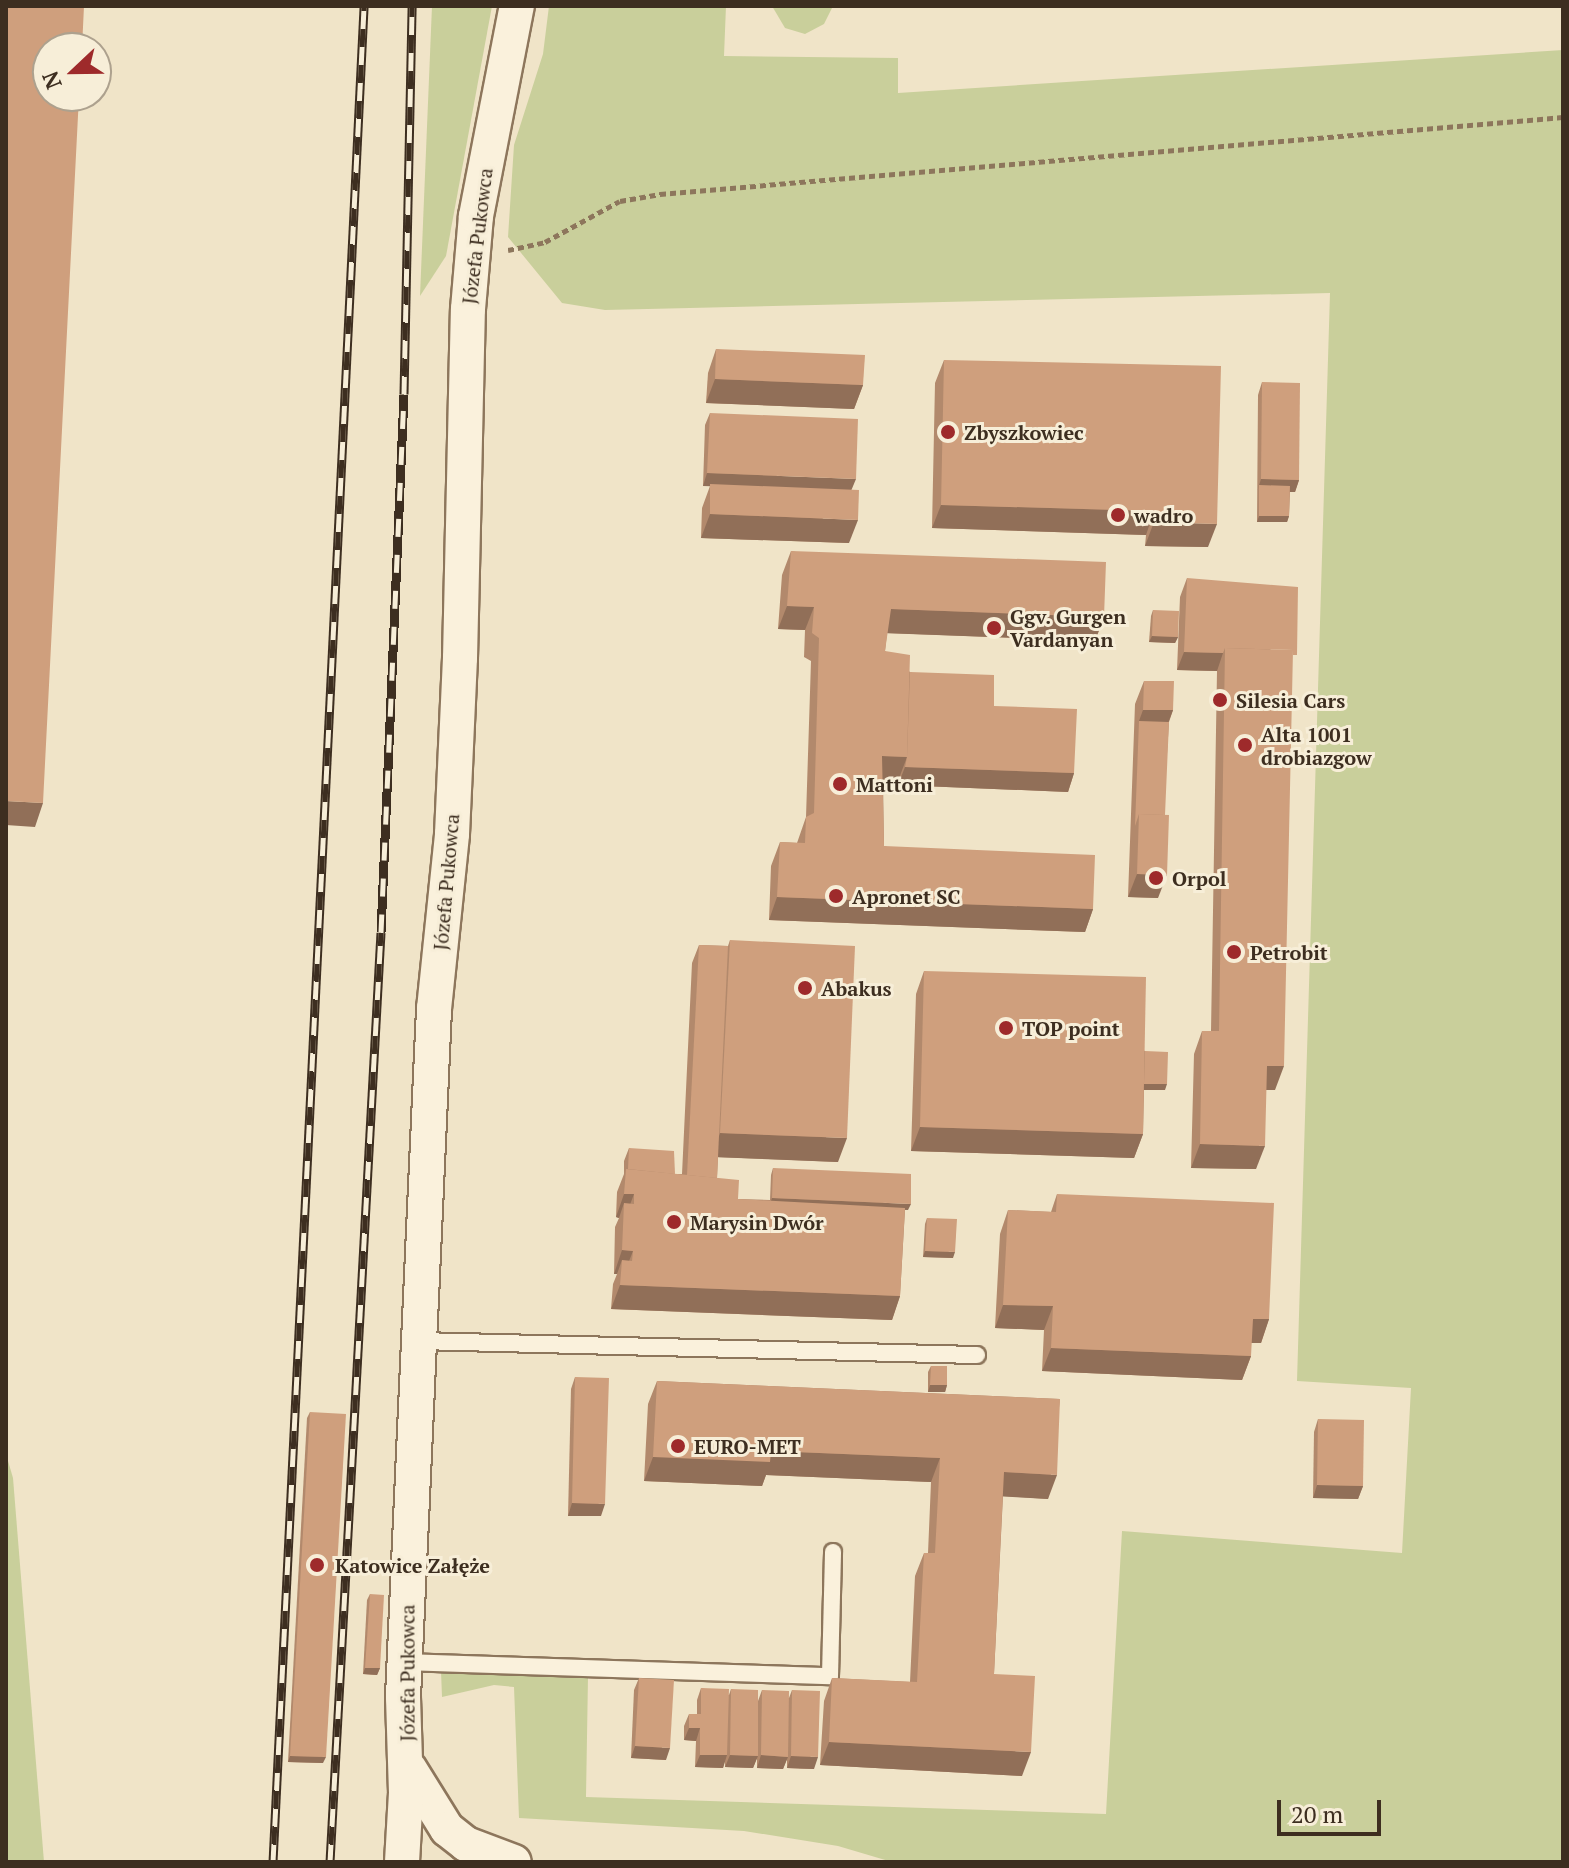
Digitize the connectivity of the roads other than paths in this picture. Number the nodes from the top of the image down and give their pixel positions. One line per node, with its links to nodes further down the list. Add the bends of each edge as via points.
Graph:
1 (517, 6): 2 (street, Józefa Pukowca, via 476,216 468,309 452,834 434,1009)
2 (419, 1341): 3 (lane); 5 (street, Józefa Pukowca)
3 (977, 1355)
4 (833, 1552): 5 (lane, via 830,1676)
5 (404, 1662): 6 (street, Józefa Pukowca)
6 (406, 1762): 7 (street, Józefa Pukowca); 8 (street, Józefa Pukowca, via 447,1829 466,1844)
7 (402, 1862)
8 (514, 1862)

